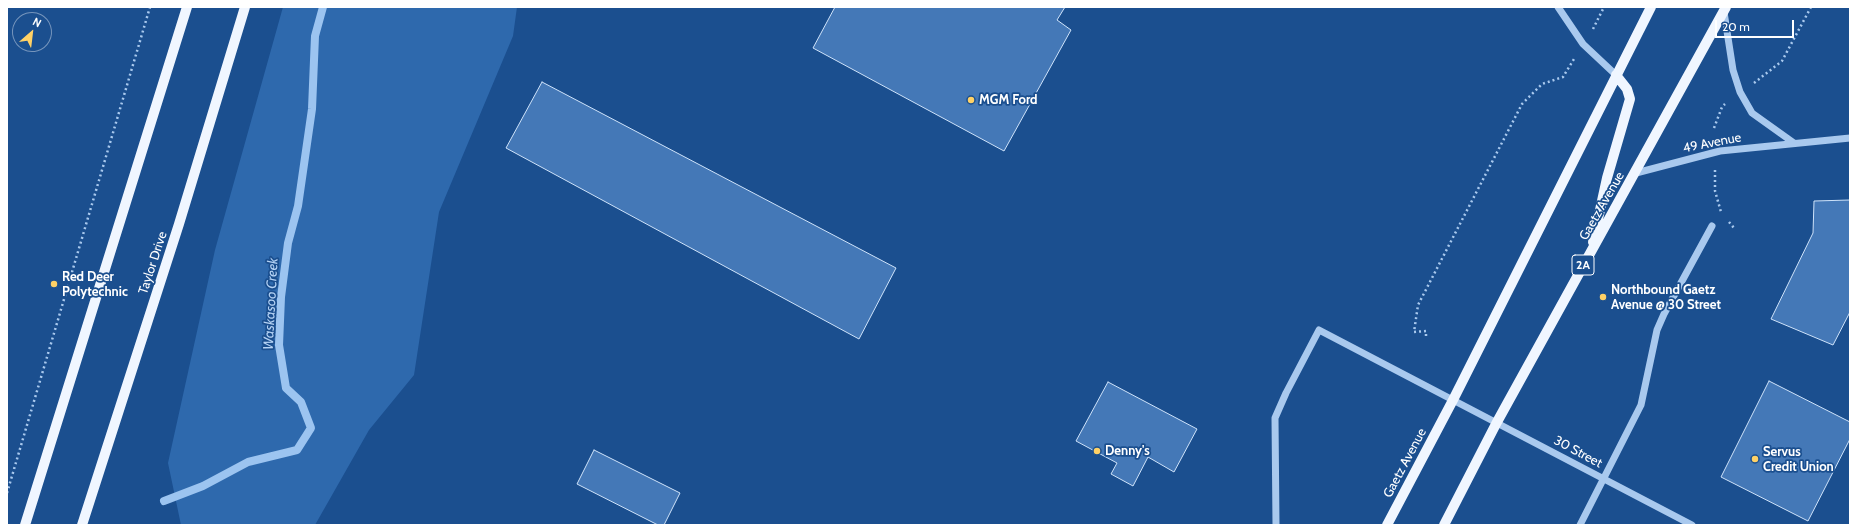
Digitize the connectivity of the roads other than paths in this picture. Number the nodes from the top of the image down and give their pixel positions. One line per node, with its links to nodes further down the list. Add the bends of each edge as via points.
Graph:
1 (187, 7): 15 (main road)
2 (245, 7): 16 (main road, Taylor Drive, via 179,224)
3 (1558, 7): 6 (street, via 1583,44)
4 (1651, 7): 6 (main road, Gaetz Avenue)
5 (1725, 10): 8 (street, via 1733,70 1740,92 1752,113); 9 (main road, Gaetz Avenue / 2A)
6 (1616, 75): 11 (main road, via 1627,89 1630,99 1607,178); 12 (main road, Gaetz Avenue)
7 (1850, 138): 8 (street, 49 Avenue)
8 (1794, 143): 9 (street, 49 Avenue, via 1720,151)
9 (1636, 173): 11 (main road, Gaetz Avenue / 2A)
10 (1712, 226): 14 (street, via 1657,330 1641,405)
11 (1590, 252): 13 (main road, Gaetz Avenue / 2A)
12 (1453, 400): 13 (street, 30 Street); 17 (street, 30 Street, via 1320,330 1275,418); 18 (main road, Gaetz Avenue)
13 (1497, 422): 14 (street, 30 Street); 19 (main road, Gaetz Avenue / 2A)
14 (1603, 478): 20 (street); 21 (street, 30 Street)
15 (25, 525)
16 (82, 525)
17 (1276, 525)
18 (1387, 525)
19 (1444, 525)
20 (1580, 525)
21 (1692, 525)

